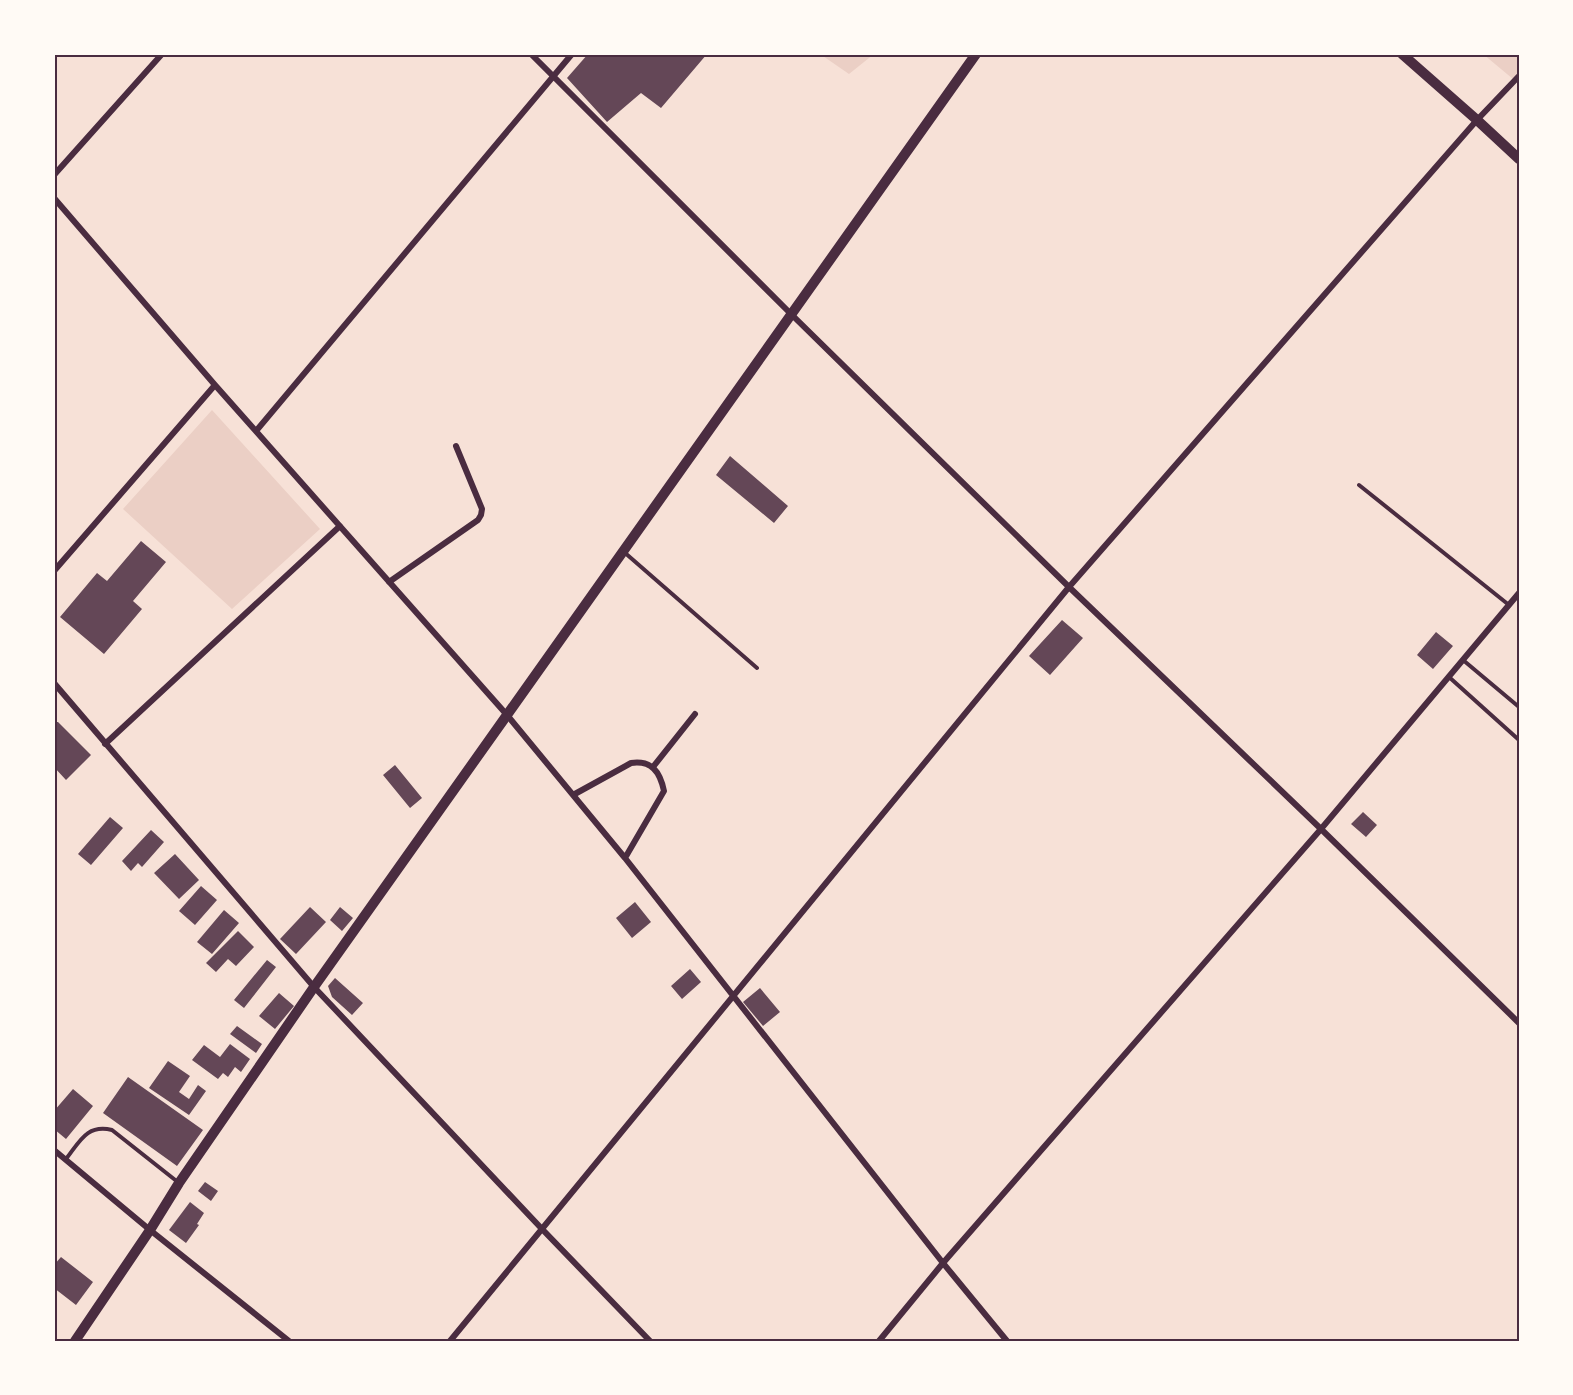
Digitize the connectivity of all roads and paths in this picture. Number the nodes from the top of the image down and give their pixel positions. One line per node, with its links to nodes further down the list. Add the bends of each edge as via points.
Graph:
1 (162, 54): 10 (street)
2 (531, 54): 6 (street)
3 (572, 54): 6 (street)
4 (976, 54): 12 (street)
5 (1402, 54): 8 (street)
6 (554, 76): 12 (street); 14 (street)
7 (1518, 77): 8 (street)
8 (1478, 120): 9 (street); 21 (street)
9 (1519, 159)
10 (54, 175)
11 (54, 198): 13 (street)
12 (791, 315): 18 (street); 21 (street)
13 (215, 385): 14 (street); 19 (street)
14 (256, 431): 17 (street)
15 (456, 446): 20 (street, via 481,515)
16 (1359, 485): 23 (lane)
17 (340, 526): 20 (street); 32 (street)
18 (623, 552): 25 (lane); 30 (street)
19 (54, 571)
20 (389, 582): 30 (street)
21 (1069, 587): 35 (street); 38 (street)
22 (1519, 594): 23 (street)
23 (1509, 605): 24 (street)
24 (1463, 660): 26 (street); 28 (lane)
25 (757, 668)
26 (1449, 677): 31 (lane); 35 (street)
27 (55, 688): 32 (street)
28 (1519, 707)
29 (695, 714): 33 (street)
30 (507, 715): 34 (street); 37 (street)
31 (1519, 740)
32 (105, 744): 37 (street)
33 (653, 767): 34 (street, via 640,761 631,763); 36 (street, via 664,791)
34 (573, 795): 36 (street)
35 (1321, 829): 39 (street); 45 (street)
36 (625, 858): 38 (street)
37 (314, 987): 42 (street); 43 (street)
38 (734, 996): 43 (street); 45 (street)
39 (1519, 1023)
40 (54, 1150): 41 (street)
41 (65, 1159): 42 (lane, via 87,1132 100,1127 112,1130); 44 (street)
42 (179, 1183): 44 (street)
43 (542, 1229): 48 (street); 49 (street)
44 (150, 1230): 46 (street); 47 (street)
45 (943, 1263): 50 (street); 51 (street)
46 (75, 1341)
47 (289, 1341)
48 (450, 1341)
49 (650, 1341)
50 (879, 1341)
51 (1007, 1341)

